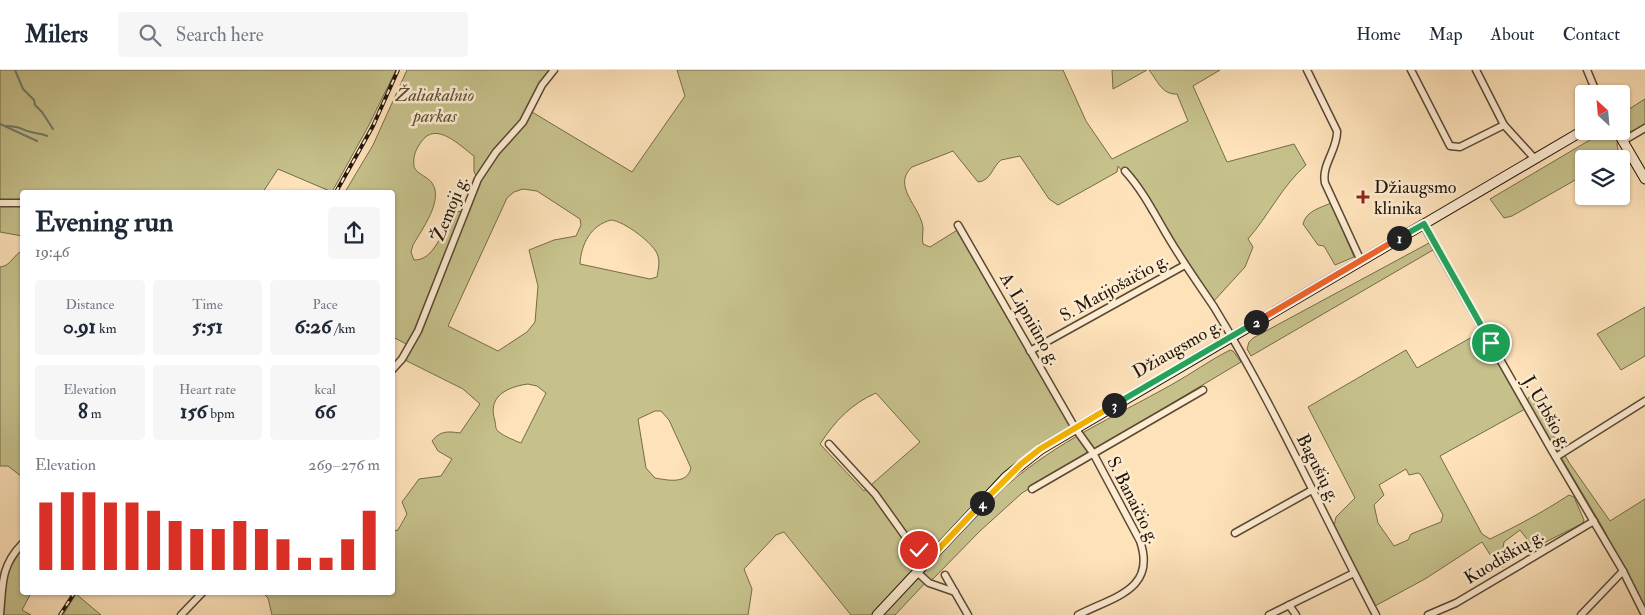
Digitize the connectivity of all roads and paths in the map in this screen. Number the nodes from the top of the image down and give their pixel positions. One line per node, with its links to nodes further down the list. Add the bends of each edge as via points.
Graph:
1 (554, 70): 22 (street, Žemoji g., via 542,85 523,122 496,152 478,179 418,331)
2 (1306, 70): 18 (street, via 1337,131 1324,172 1325,183)
3 (1410, 70): 7 (street, via 1453,148)
4 (1476, 70): 7 (street)
5 (1587, 70): 6 (street)
6 (1593, 85)
7 (1504, 125): 11 (street)
8 (1645, 128): 10 (street)
9 (1575, 135): 11 (street, Džiaugsmo g.)
10 (1623, 141): 13 (street)
11 (1535, 159): 16 (street, Džiaugsmo g.)
12 (1124, 171): 19 (street, Bagušių g., via 1147,200)
13 (1645, 179)
14 (20, 203): 15 (street)
15 (0, 204)
16 (1424, 224): 18 (street, Džiaugsmo g.); 28 (street, J. Urbšio g.)
17 (958, 225): 21 (street, A. Lipniūno g.)
18 (1361, 260): 20 (street, Džiaugsmo g.)
19 (1185, 265): 20 (street, Bagušių g.); 21 (street, S. Matijošaičio g.)
20 (1230, 337): 25 (street, Džiaugsmo g.); 30 (street, Bagušių g.)
21 (1030, 351): 25 (street, A. Lipniūno g.)
22 (395, 367)
23 (1203, 390): 27 (street, S. Banaičio g.)
24 (1645, 401): 28 (street)
25 (1075, 428): 27 (street, S. Banaičio g.); 34 (street, Džiaugsmo g., via 1021,464)
26 (829, 444): 34 (street, via 874,494 910,543)
27 (1093, 453): 29 (street); 46 (street, S. Banaičio g., via 1145,556 1141,575 1133,587)
28 (1556, 457): 31 (street, J. Urbšio g.)
29 (1032, 489)
30 (1312, 490): 32 (street); 37 (street, Bagušių g.)
31 (1594, 521): 35 (street, J. Urbšio g.); 50 (street, Kuodiškių g., via 1456,603)
32 (1236, 533)
33 (20, 547): 42 (street, via 4,571)
34 (932, 556): 36 (street, Džiaugsmo g.)
35 (1623, 571): 51 (street); 52 (street, J. Urbšio g.)
36 (918, 572): 39 (street, via 929,583); 44 (street, Džiaugsmo g.)
37 (1354, 573): 41 (street); 49 (street, Bagušių g.)
38 (945, 574): 39 (street)
39 (955, 592): 45 (street)
40 (200, 595): 43 (street)
41 (1289, 605): 47 (street); 48 (street)
42 (0, 614)
43 (181, 615)
44 (877, 615)
45 (968, 615)
46 (1078, 615)
47 (1269, 615)
48 (1296, 615)
49 (1376, 615)
50 (1428, 615)
51 (1581, 615)
52 (1645, 615)

